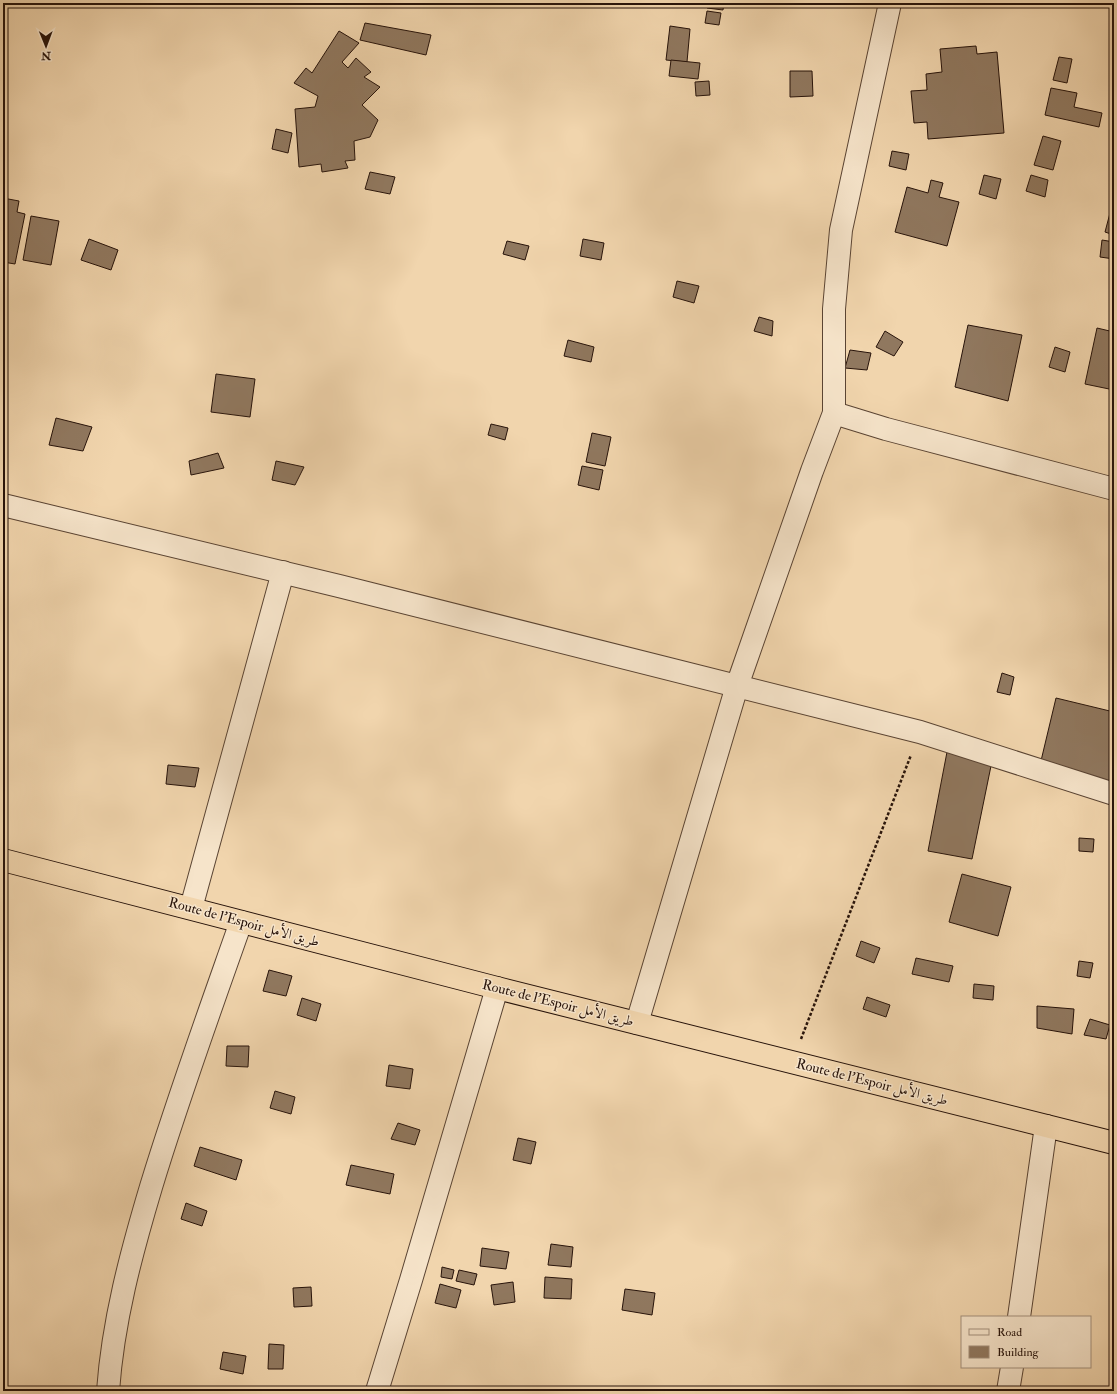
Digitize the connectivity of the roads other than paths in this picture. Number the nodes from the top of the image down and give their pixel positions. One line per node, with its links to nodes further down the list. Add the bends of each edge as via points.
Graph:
1 (890, 3): 2 (street, via 841,230 834,309)
2 (834, 414): 3 (street); 6 (street)
3 (1114, 489)
4 (3, 505): 5 (street)
5 (283, 572): 6 (street); 9 (street)
6 (737, 686): 7 (street, via 920,732); 12 (street)
7 (1114, 794)
8 (3, 860): 9 (highway, Route de l’Espoir طريق الأمل)
9 (191, 908): 10 (highway, Route de l’Espoir طريق الأمل)
10 (241, 922): 11 (highway, Route de l’Espoir طريق الأمل); 17 (street, via 171,1122 139,1228 120,1305)
11 (497, 988): 12 (highway, Route de l’Espoir طريق الأمل); 18 (street)
12 (637, 1023): 13 (highway, Route de l’Espoir طريق الأمل)
13 (1046, 1126): 14 (highway, Route de l’Espoir طريق الأمل); 15 (street)
14 (1114, 1143)
15 (1019, 1316)
16 (1012, 1368): 19 (street)
17 (108, 1391)
18 (377, 1391)
19 (1008, 1391)

